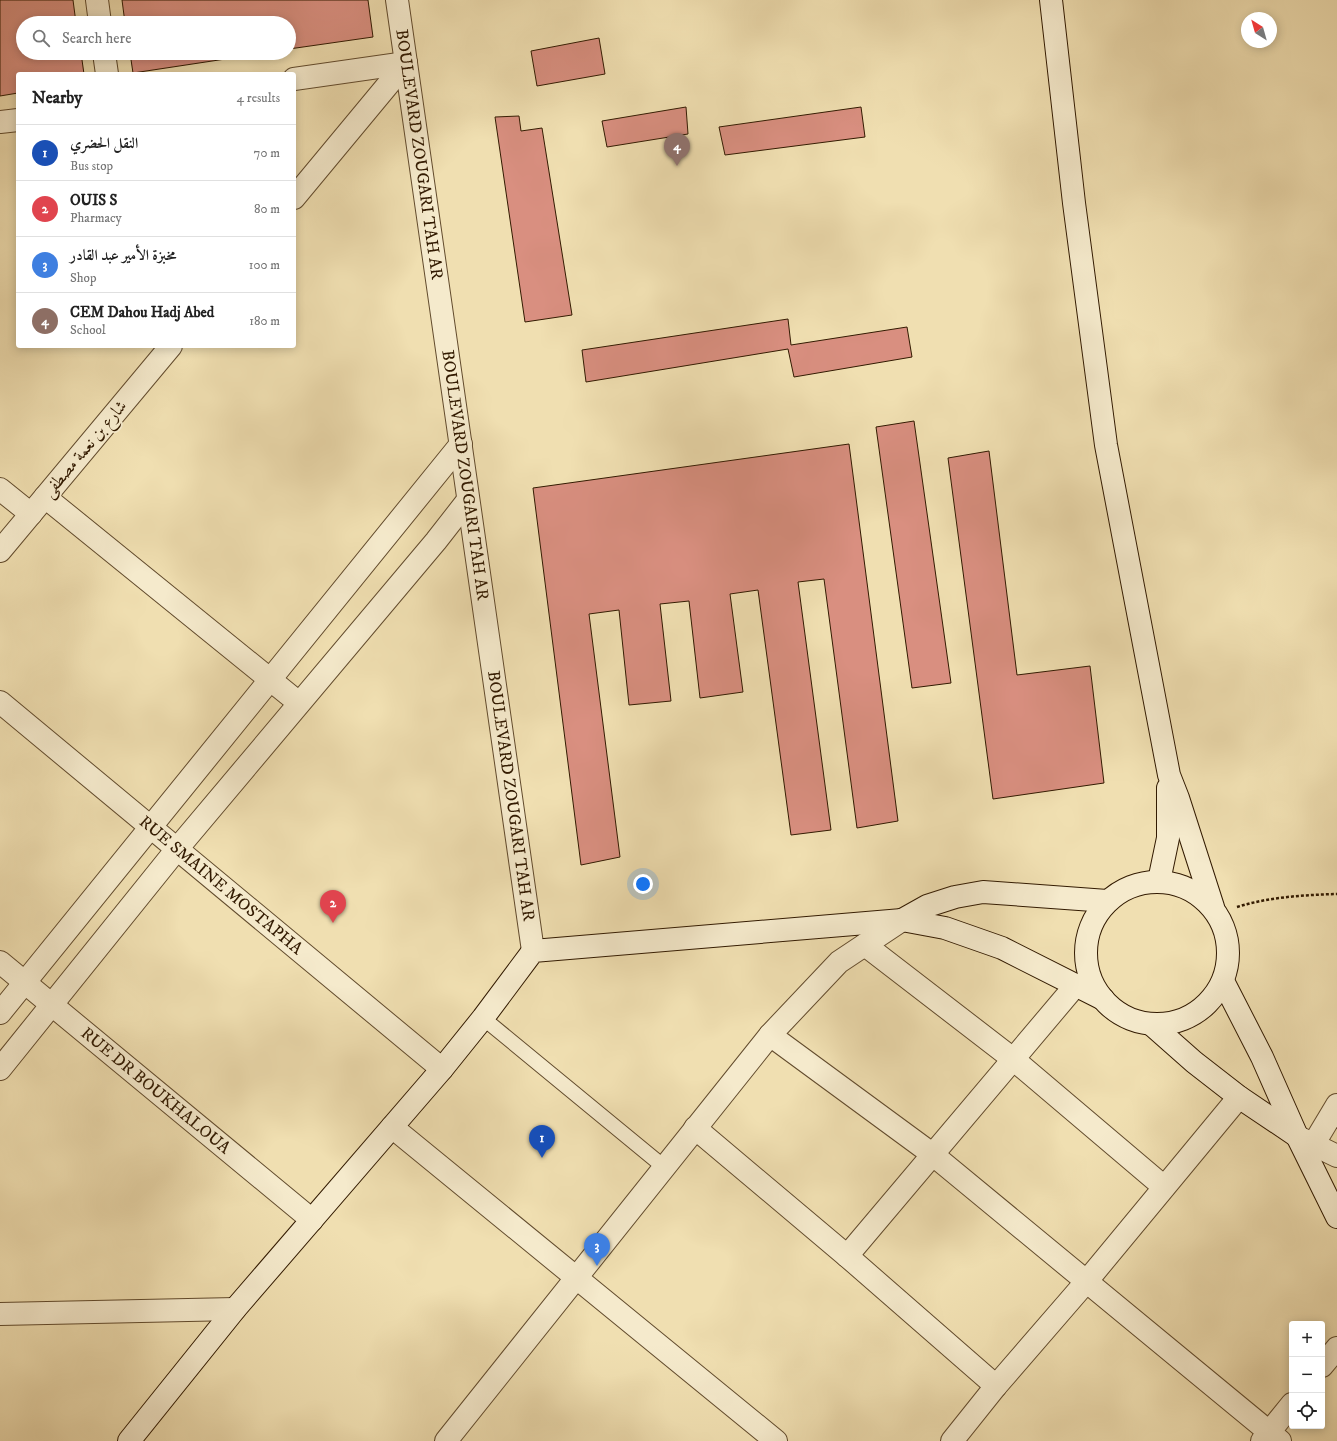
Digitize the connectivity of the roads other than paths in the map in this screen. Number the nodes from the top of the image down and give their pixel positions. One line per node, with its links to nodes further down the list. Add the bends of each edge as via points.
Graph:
1 (97, 0): 4 (street)
2 (397, 0): 6 (street, BOULEVARD ZOUGARI TAH AR)
3 (1051, 0): 22 (street, via 1074,203 1106,445)
4 (99, 16)
5 (105, 60): 7 (street)
6 (406, 62): 8 (street); 11 (street); 13 (street, BOULEVARD ZOUGARI TAH AR)
7 (107, 72)
8 (296, 79)
9 (16, 120): 10 (street)
10 (0, 122)
11 (296, 196)
12 (169, 348): 15 (street, شارع بن نعمة مصطفى)
13 (461, 444): 16 (street, BOULEVARD ZOUGARI TAH AR); 19 (street)
14 (0, 489): 17 (street)
15 (45, 497): 17 (street, شارع بن نعمة مصطفى); 19 (street)
16 (468, 500): 21 (street); 30 (street, BOULEVARD ZOUGARI TAH AR)
17 (31, 514): 18 (street, شارع بن نعمة مصطفى)
18 (0, 551)
19 (271, 679): 21 (street); 23 (street)
20 (0, 702): 23 (street, RUE SMAINE MOSTAPHA)
21 (299, 703): 24 (street)
22 (1168, 775): 25 (street, via 1168,838); 27 (street)
23 (150, 827): 24 (street, RUE SMAINE MOSTAPHA); 33 (street)
24 (177, 849): 36 (street); 43 (street, RUE SMAINE MOSTAPHA)
25 (1159, 881): 26 (street, via 1131,886); 27 (street, via 1189,888 1202,896)
26 (1107, 901): 28 (street, via 983,892 955,896 927,906); 35 (street, via 1094,918 1087,939 1086,960 1091,981)
27 (1215, 910): 32 (street, via 1225,929 1229,946 1228,964)
28 (902, 920): 29 (street); 30 (street); 34 (street, via 945,928 1002,948)
29 (865, 945): 40 (street, via 839,962); 41 (street)
30 (532, 951): 38 (street)
31 (0, 962): 33 (street, RUE DR BOUKHALOUA)
32 (1223, 981): 39 (street, via 1211,1000 1194,1014 1174,1022); 48 (street)
33 (25, 982): 36 (street, RUE DR BOUKHALOUA); 37 (street)
34 (1075, 986): 35 (street); 41 (street)
35 (1103, 1000): 39 (street, via 1117,1012 1133,1020)
36 (52, 1004): 42 (street); 54 (street, RUE DR BOUKHALOUA)
37 (0, 1013)
38 (483, 1018): 43 (street); 51 (lane)
39 (1151, 1024): 44 (street)
40 (770, 1035): 47 (street); 49 (street)
41 (1013, 1059): 49 (street); 52 (street)
42 (0, 1068)
43 (442, 1069): 46 (street)
44 (1239, 1097): 48 (street); 52 (street)
45 (1337, 1105): 48 (street)
46 (392, 1127): 54 (street); 56 (street)
47 (695, 1128): 51 (street); 55 (street)
48 (1305, 1140): 50 (street); 53 (street)
49 (932, 1154): 55 (street); 57 (street)
50 (1337, 1156)
51 (664, 1168): 56 (street)
52 (1164, 1187): 57 (street)
53 (1337, 1217)
54 (312, 1220): 58 (street)
55 (847, 1256): 62 (street)
56 (576, 1278): 66 (street); 67 (street)
57 (1086, 1282): 62 (street); 64 (street)
58 (235, 1309): 59 (street); 65 (street)
59 (0, 1314)
60 (1337, 1348): 61 (street)
61 (1325, 1362)
62 (996, 1386): 68 (street)
63 (1289, 1409): 64 (street)
64 (1270, 1438)
65 (130, 1441)
66 (446, 1441)
67 (776, 1441)
68 (952, 1441)

